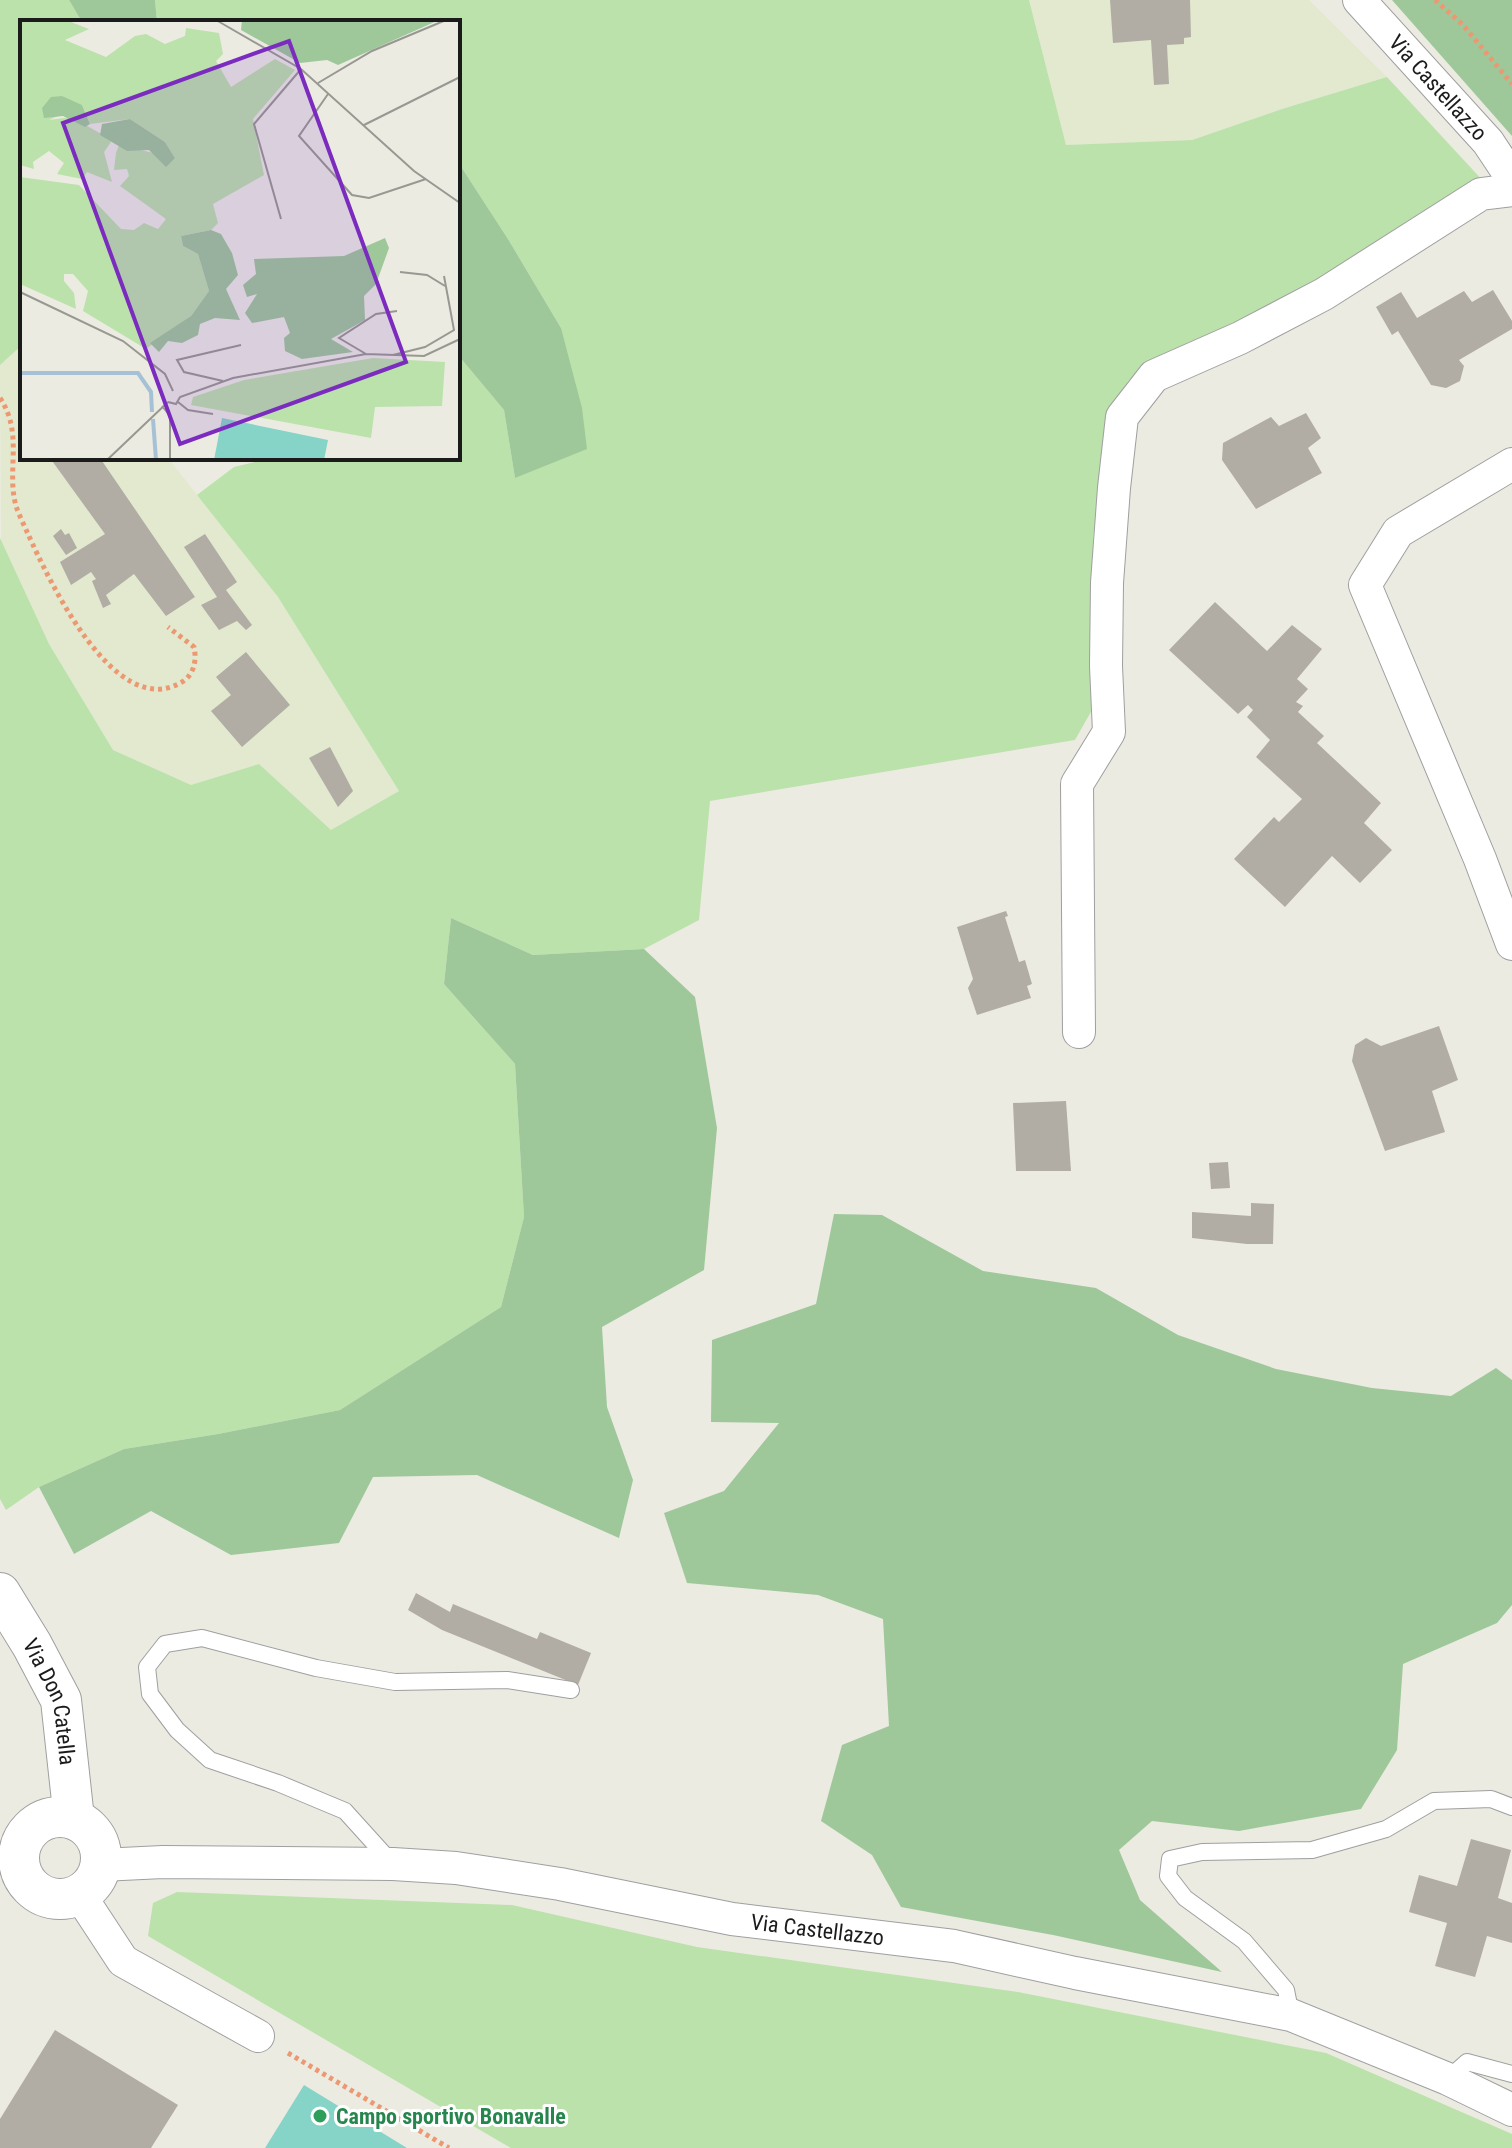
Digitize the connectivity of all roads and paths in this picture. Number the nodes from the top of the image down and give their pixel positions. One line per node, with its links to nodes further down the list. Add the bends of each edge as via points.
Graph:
1 (1359, 0): 4 (street, Via Castellazzo, via 1488,142)
2 (1435, 0): 3 (path)
3 (1512, 84)
4 (1512, 178)
5 (1512, 190): 10 (street, via 1481,194 1324,294 1154,376 1122,417 1107,583 1109,732 1077,784)
6 (0, 398): 8 (path, via 13,435 15,504 92,647 108,667 133,683 161,690 191,674 196,658 194,647)
7 (1512, 464): 9 (street, via 1398,532 1365,585)
8 (168, 627)
9 (1512, 944)
10 (1079, 1032)
11 (0, 1593): 14 (street, Via Don Catella, via 61,1700)
12 (571, 1690): 15 (lane, via 507,1680 395,1682 202,1638 165,1644 147,1667 150,1694 177,1730 210,1760 345,1811)
13 (1512, 1807): 18 (lane, via 1491,1799 1434,1801 1386,1829 1312,1850 1202,1852 1170,1859 1168,1876 1185,1898 1244,1941 1286,1990)
14 (74, 1819): 16 (street, via 53,1818 34,1827); 17 (street, via 86,1826 100,1850)
15 (393, 1864): 17 (street, Via Castellazzo, via 163,1862); 18 (street, Via Castellazzo, via 545,1881 732,1919 954,1946)
16 (11, 1872): 17 (street, via 40,1893 61,1898)
17 (90, 1879): 19 (street, via 123,1961)
18 (1291, 2015): 21 (street, Via Castellazzo)
19 (258, 2036): 23 (path)
20 (1512, 2074): 21 (lane, via 1467,2062)
21 (1448, 2079): 22 (street, Via Castellazzo)
22 (1512, 2110)
23 (449, 2148)

